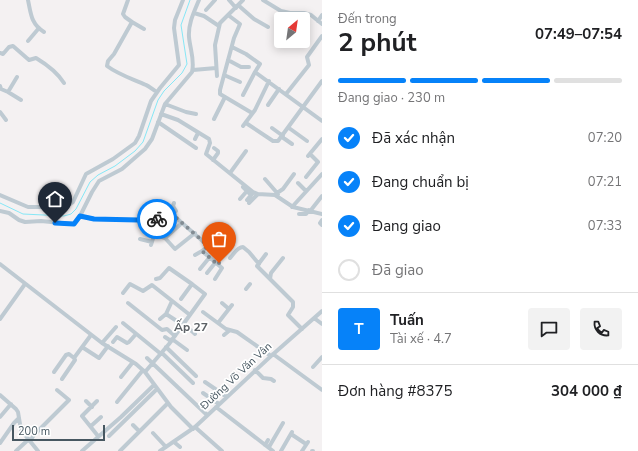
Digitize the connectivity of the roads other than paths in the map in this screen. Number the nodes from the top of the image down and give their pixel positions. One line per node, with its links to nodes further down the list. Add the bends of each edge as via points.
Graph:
1 (28, 0): 18 (street, via 32,20)
2 (128, 0): 14 (street, via 123,14)
3 (183, 0): 40 (street, via 174,28 179,65)
4 (199, 0): 11 (street)
5 (215, 0): 10 (street)
6 (229, 0): 9 (street)
7 (243, 0): 9 (street)
8 (263, 0): 13 (street, via 281,11)
9 (237, 6): 12 (street); 17 (street)
10 (206, 10)
11 (194, 13): 16 (street); 28 (street, via 189,28)
12 (228, 15): 16 (street); 23 (street, via 240,24)
13 (320, 17): 15 (street)
14 (132, 22): 19 (street); 40 (street, via 107,66)
15 (322, 24)
16 (219, 26): 27 (street, via 215,45)
17 (268, 27)
18 (39, 28): 20 (street); 22 (street)
19 (144, 29)
20 (44, 32)
21 (322, 36): 41 (street, via 307,57 309,65)
22 (28, 41)
23 (232, 47): 25 (street); 29 (street, via 260,64)
24 (0, 53): 36 (street, via 3,54 12,46 29,60 36,58 43,62)
25 (228, 60): 26 (street, via 241,67); 30 (street)
26 (249, 67)
27 (216, 68): 28 (street); 31 (street)
28 (193, 70): 45 (street)
29 (255, 72): 35 (street); 42 (street)
30 (224, 75): 34 (street); 43 (street, via 220,94)
31 (217, 76)
32 (17, 77): 39 (street)
33 (322, 81): 47 (street)
34 (240, 82)
35 (269, 82): 38 (street); 49 (street)
36 (64, 83)
37 (0, 89): 39 (street)
38 (279, 89): 41 (street); 46 (street)
39 (8, 92): 44 (street)
40 (157, 92): 78 (street, via 135,142 113,159 86,174 73,202 67,207 28,207)
41 (286, 94): 47 (street)
42 (243, 95)
43 (224, 97): 49 (street); 52 (street)
44 (21, 100)
45 (165, 104): 50 (street); 51 (street)
46 (268, 105)
47 (304, 107): 54 (street); 57 (street)
48 (0, 112): 53 (street)
49 (252, 113): 59 (street, via 244,125 273,141 278,141)
50 (161, 114): 55 (street); 58 (street, via 178,120)
51 (196, 114)
52 (214, 119)
53 (6, 120)
54 (322, 121)
55 (158, 122): 64 (street); 90 (street, via 145,149 122,169 100,181)
56 (272, 128): 59 (street)
57 (289, 128): 59 (street); 62 (street)
58 (198, 133): 60 (street); 67 (street, via 210,140 206,154)
59 (282, 137): 63 (street)
60 (195, 139)
61 (322, 139): 71 (street, via 309,155 318,162)
62 (307, 141)
63 (292, 144)
64 (196, 148)
65 (214, 148): 67 (street, via 218,153)
66 (246, 151): 68 (street)
67 (213, 160): 68 (street)
68 (230, 173): 77 (street)
69 (294, 174): 79 (street)
70 (322, 174): 76 (street)
71 (306, 177)
72 (265, 179): 79 (street)
73 (298, 183): 76 (street)
74 (243, 187): 75 (street)
75 (247, 191): 77 (street); 81 (street)
76 (306, 191): 84 (street)
77 (254, 194): 79 (street); 82 (street)
78 (0, 195)
79 (278, 195): 84 (street)
80 (322, 196): 85 (street)
81 (240, 199)
82 (248, 201)
83 (174, 203): 89 (street, via 177,211)
84 (292, 207): 85 (street)
85 (310, 210): 87 (street, via 306,214); 88 (street)
86 (0, 211): 90 (street, via 25,222 41,220 71,224)
87 (299, 214)
88 (322, 214)
89 (173, 215): 90 (street, via 163,219 138,220 94,219); 92 (street)
90 (80, 216)
91 (322, 220): 93 (street)
92 (182, 223): 94 (street); 95 (street)
93 (322, 225)
94 (195, 233): 95 (street, via 176,249); 97 (street, via 206,244 207,247)
95 (164, 238): 96 (street, via 154,233 152,243)
96 (140, 239)
97 (202, 251): 99 (street); 100 (street)
98 (266, 254): 104 (street)
99 (195, 255)
100 (209, 258): 106 (street); 107 (street)
101 (230, 258): 104 (street, via 243,247)
102 (282, 258): 111 (street, via 271,273)
103 (222, 260): 106 (street)
104 (256, 262): 111 (street)
105 (0, 264): 112 (street)
106 (216, 264): 108 (street); 110 (street, via 222,268)
107 (200, 269)
108 (207, 273)
109 (156, 279): 113 (street, via 169,268)
110 (215, 279)
111 (270, 279): 135 (street, via 293,302 288,314)
112 (25, 284): 128 (street); 137 (street)
113 (192, 284): 117 (street); 126 (street, via 205,294)
114 (250, 284): 115 (street)
115 (246, 289)
116 (122, 293): 118 (street, via 130,284 143,291 152,285)
117 (181, 299)
118 (172, 301): 125 (street); 126 (street)
119 (128, 303): 142 (street, via 162,330 167,329)
120 (222, 303): 122 (street)
121 (232, 305): 122 (street)
122 (229, 309): 131 (street)
123 (322, 311): 127 (street, Đường Võ Văn Vân)
124 (203, 312): 131 (street)
125 (166, 314): 129 (street); 133 (street)
126 (190, 314): 133 (street)
127 (314, 318): 132 (street); 135 (street, Đường Võ Văn Vân)
128 (0, 319)
129 (160, 320)
130 (123, 323): 138 (street)
131 (218, 323): 136 (street)
132 (322, 324)
133 (183, 325): 139 (street); 142 (street)
134 (116, 327): 144 (street)
135 (302, 329): 150 (street, Đường Võ Văn Vân)
136 (230, 330): 140 (street); 150 (street)
137 (91, 334): 144 (street); 146 (street)
138 (136, 334): 143 (street, via 127,343 117,337); 149 (street)
139 (195, 334)
140 (224, 335)
141 (165, 337): 142 (street)
142 (173, 339): 147 (street); 148 (street)
143 (113, 342)
144 (102, 343): 145 (street)
145 (108, 346): 146 (street, via 99,358); 154 (street)
146 (82, 347): 152 (street)
147 (166, 347): 149 (street); 160 (street)
148 (188, 350)
149 (161, 354): 155 (street); 165 (street)
150 (272, 355): 157 (street, Đường Võ Văn Vân); 169 (street)
151 (322, 357): 156 (street)
152 (74, 358): 159 (street, via 66,355); 162 (street)
153 (147, 358): 155 (street)
154 (133, 362): 158 (street); 161 (street)
155 (153, 363): 158 (street); 180 (street)
156 (313, 367)
157 (255, 370): 163 (street, via 263,378); 172 (street, Đường Võ Văn Vân)
158 (144, 371): 166 (street); 175 (street)
159 (54, 372)
160 (196, 376)
161 (121, 377)
162 (62, 379)
163 (274, 381)
164 (205, 382): 172 (street)
165 (192, 383)
166 (154, 385): 168 (street); 191 (street)
167 (57, 390): 195 (street, via 69,400)
168 (157, 390): 176 (street); 192 (street)
169 (322, 390)
170 (203, 393): 178 (street)
171 (0, 395): 177 (street)
172 (227, 397): 178 (street, Đường Võ Văn Vân)
173 (86, 401): 179 (street)
174 (97, 402): 179 (street)
175 (117, 402)
176 (168, 403): 187 (street); 188 (street)
177 (11, 404): 181 (street); 183 (street, via 18,412)
178 (218, 405): 180 (street, Đường Võ Văn Vân); 194 (street)
179 (92, 406): 186 (street, via 82,416)
180 (207, 415): 187 (street, Đường Võ Văn Vân)
181 (0, 417)
182 (101, 417): 186 (street)
183 (19, 418): 193 (street); 195 (street, via 21,430)
184 (283, 423): 199 (street)
185 (133, 425): 188 (street)
186 (90, 426): 191 (street)
187 (194, 428): 197 (street, Đường Võ Văn Vân); 207 (street)
188 (139, 431): 205 (street)
189 (258, 432): 194 (street)
190 (153, 433): 200 (street)
191 (98, 436): 204 (street)
192 (110, 436)
193 (2, 437): 198 (street)
194 (255, 437): 199 (street)
195 (29, 440): 202 (street); 203 (street)
196 (268, 440): 199 (street)
197 (174, 442): 200 (street, Đường Võ Văn Vân); 201 (street)
198 (0, 443)
199 (267, 446): 208 (street)
200 (166, 447): 206 (street, Đường Võ Văn Vân)
201 (180, 447)
202 (16, 451)
203 (38, 451)
204 (82, 451)
205 (120, 451)
206 (160, 451)
207 (222, 451)
208 (273, 451)
209 (281, 451): 210 (street, via 292,433 307,443)
210 (302, 451)

